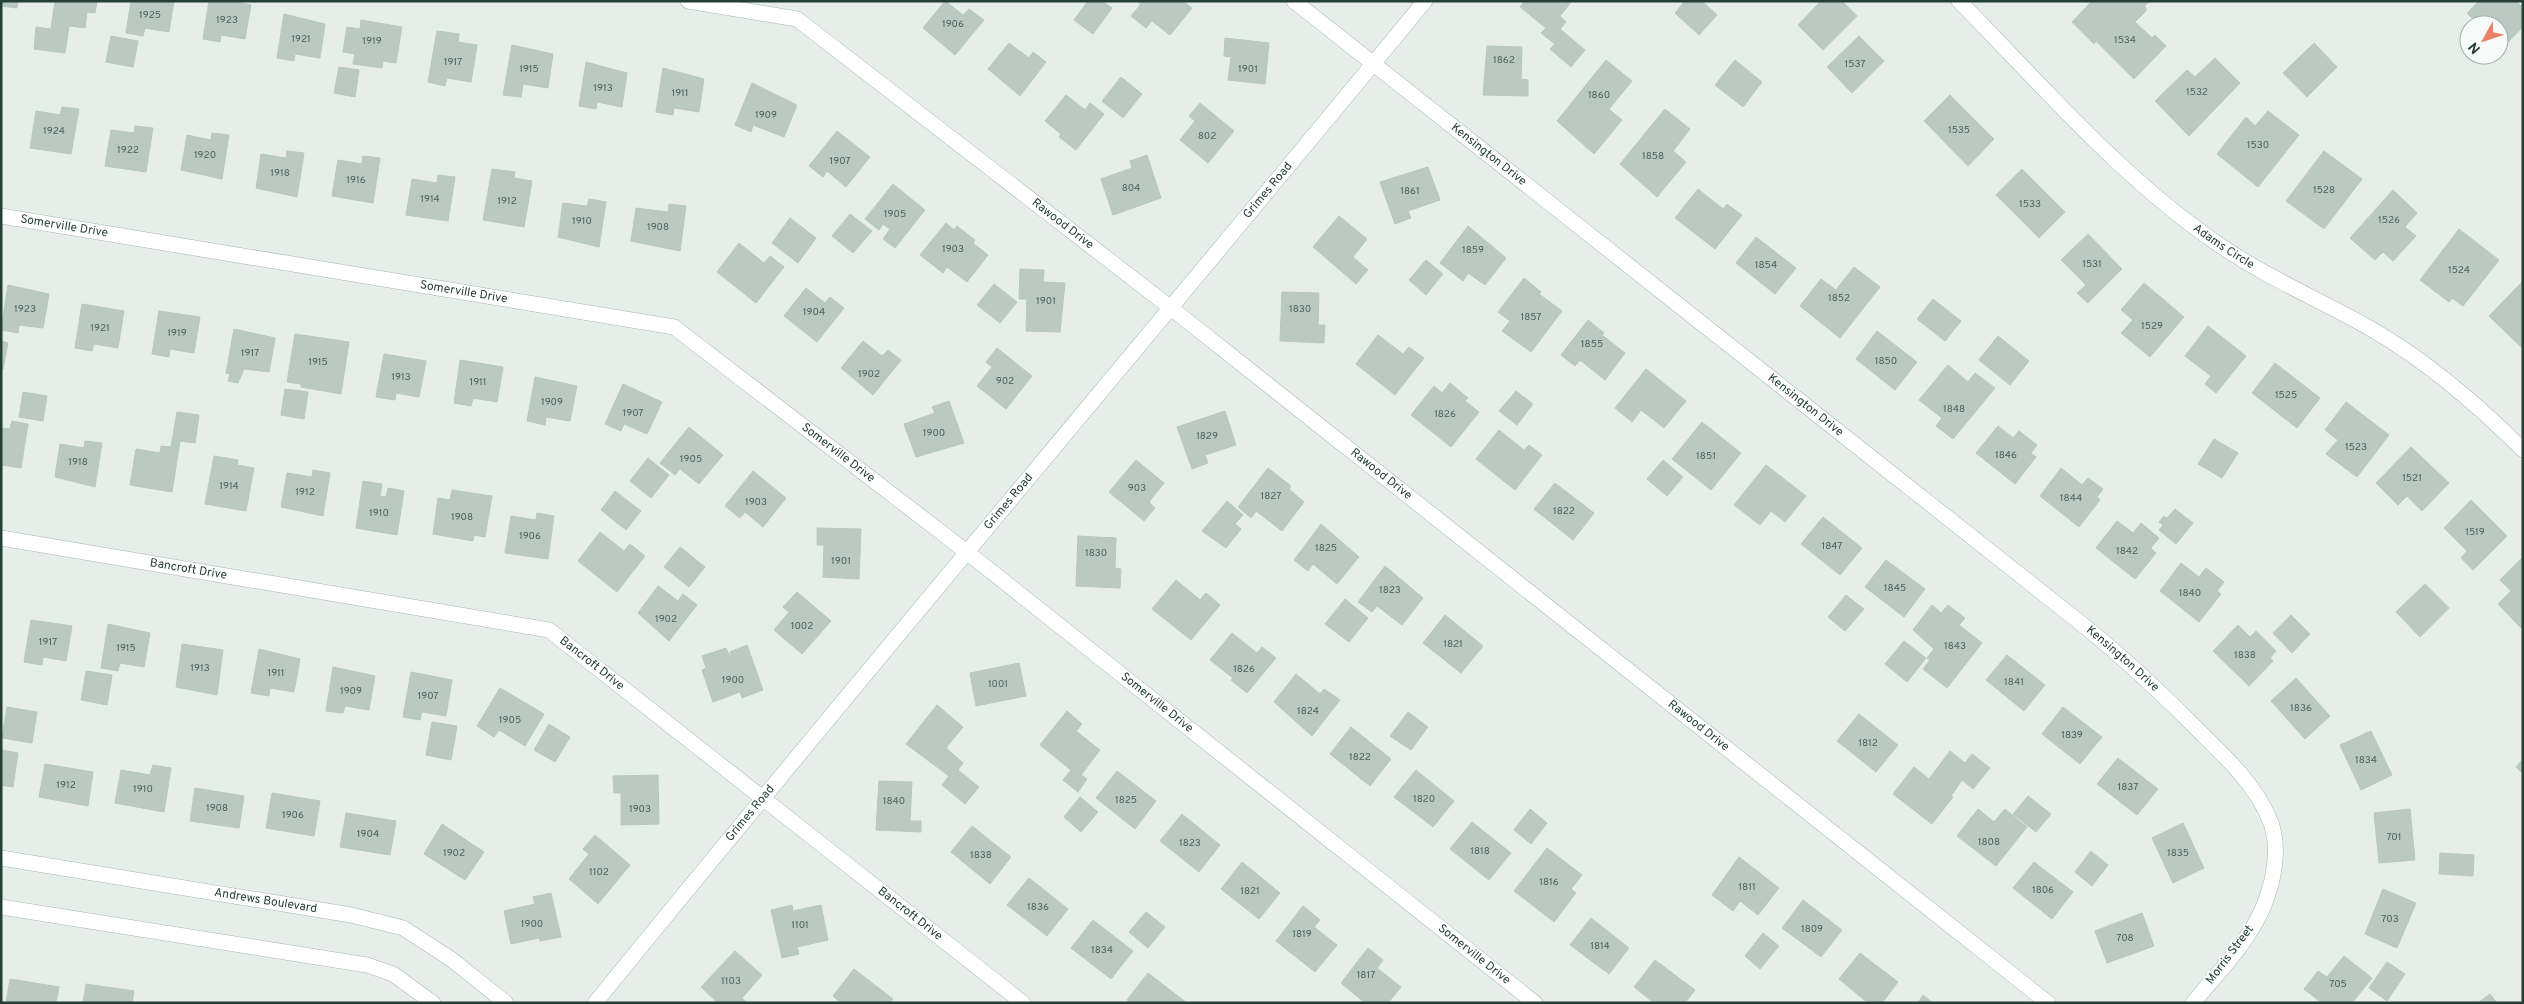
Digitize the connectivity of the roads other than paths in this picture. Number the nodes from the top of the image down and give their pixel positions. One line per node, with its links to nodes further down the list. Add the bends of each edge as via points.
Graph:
1 (688, 1): 7 (street, Rawood Drive, via 797,19)
2 (1294, 1): 5 (street, Kensington Drive)
3 (1425, 1): 5 (street, Grimes Road)
4 (1959, 1): 8 (street, Adams Circle, via 2137,182 2177,215 2274,279 2404,350 2470,400)
5 (1373, 64): 7 (street, Grimes Road); 12 (street, Kensington Drive, via 2116,651 2246,780 2271,824)
6 (1, 216): 10 (street, Somerville Drive, via 674,327)
7 (1171, 308): 10 (street, Grimes Road); 20 (street, Rawood Drive)
8 (2523, 450)
9 (1, 538): 11 (street, Bancroft Drive, via 549,630)
10 (968, 554): 11 (street, Grimes Road); 19 (street, Somerville Drive)
11 (763, 797): 17 (street, Grimes Road); 18 (street, Bancroft Drive)
12 (2275, 848): 21 (street, Morris Street, via 2274,874 2260,914)
13 (1, 858): 16 (street, Andrews Boulevard, via 351,915 403,928 451,958)
14 (1, 907): 15 (street, via 367,965 393,974)
15 (433, 1003)
16 (506, 1003)
17 (595, 1003)
18 (1023, 1003)
19 (1535, 1003)
20 (2048, 1003)
21 (2193, 1003)

